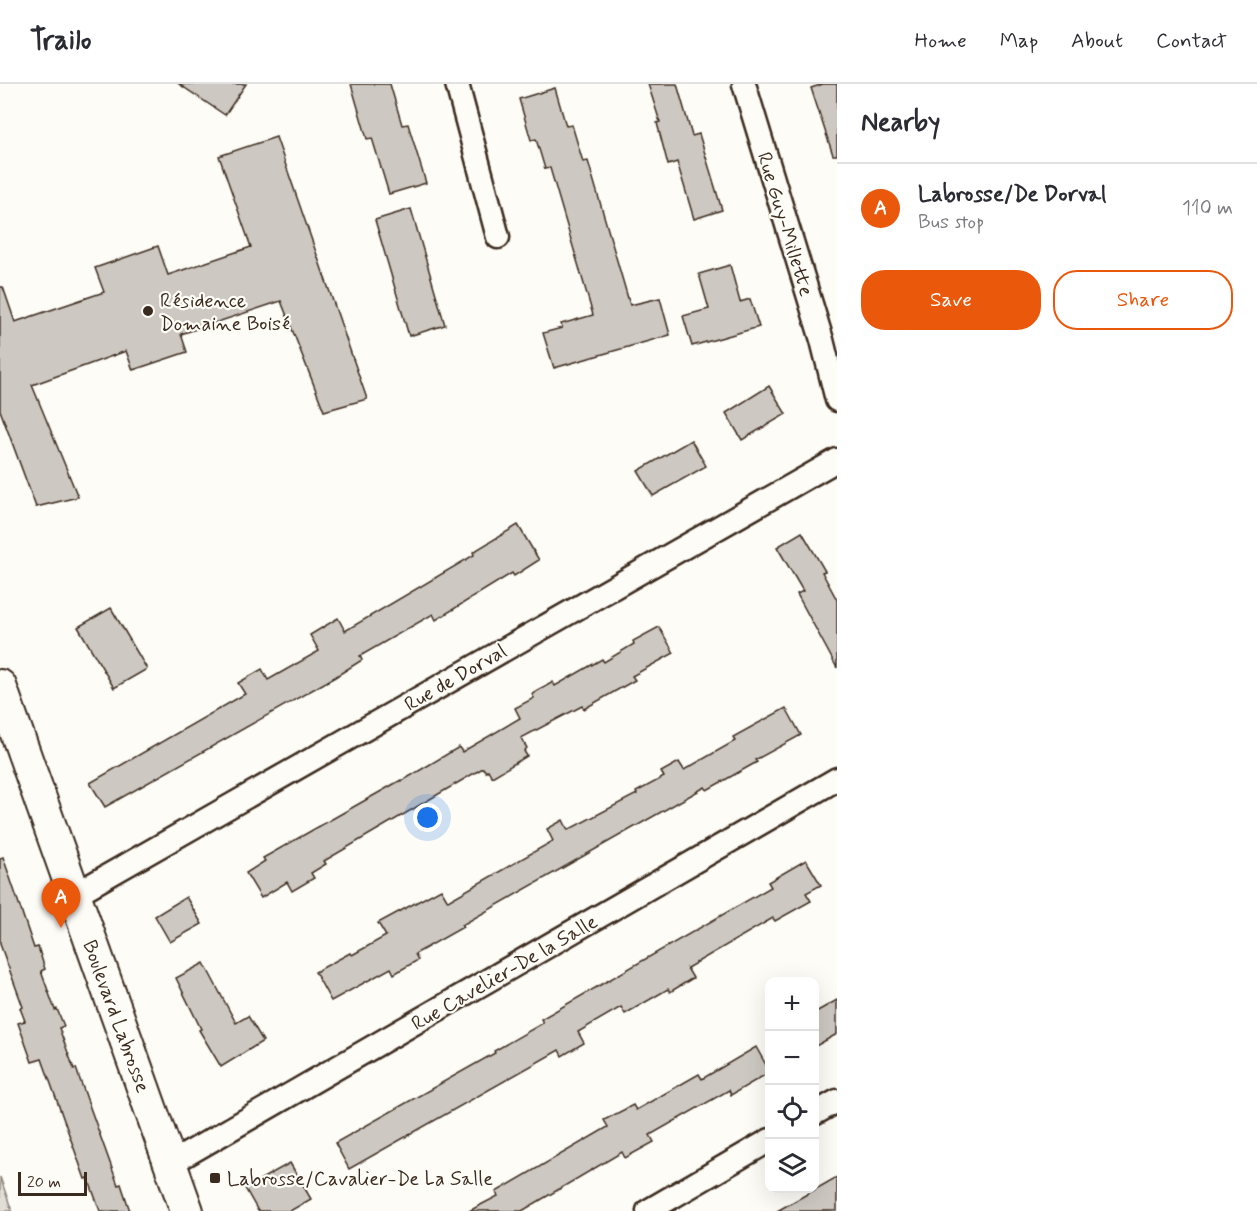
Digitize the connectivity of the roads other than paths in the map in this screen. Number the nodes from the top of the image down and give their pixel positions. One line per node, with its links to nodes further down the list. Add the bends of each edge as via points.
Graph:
1 (457, 84): 3 (street)
2 (744, 84): 4 (street, Rue Guy-Millette)
3 (498, 237)
4 (829, 338): 5 (street, Rue Guy-Millette)
5 (837, 400)
6 (837, 460): 9 (street, Rue de Dorval)
7 (0, 686): 9 (main road, Boulevard Labrosse)
8 (837, 779): 13 (street, Rue Cavelier-De la Salle)
9 (74, 895): 13 (main road, Boulevard Labrosse)
10 (837, 1101): 11 (street)
11 (819, 1111)
12 (765, 1143): 15 (street)
13 (170, 1164): 14 (main road, Boulevard Labrosse)
14 (187, 1211)
15 (648, 1211)

